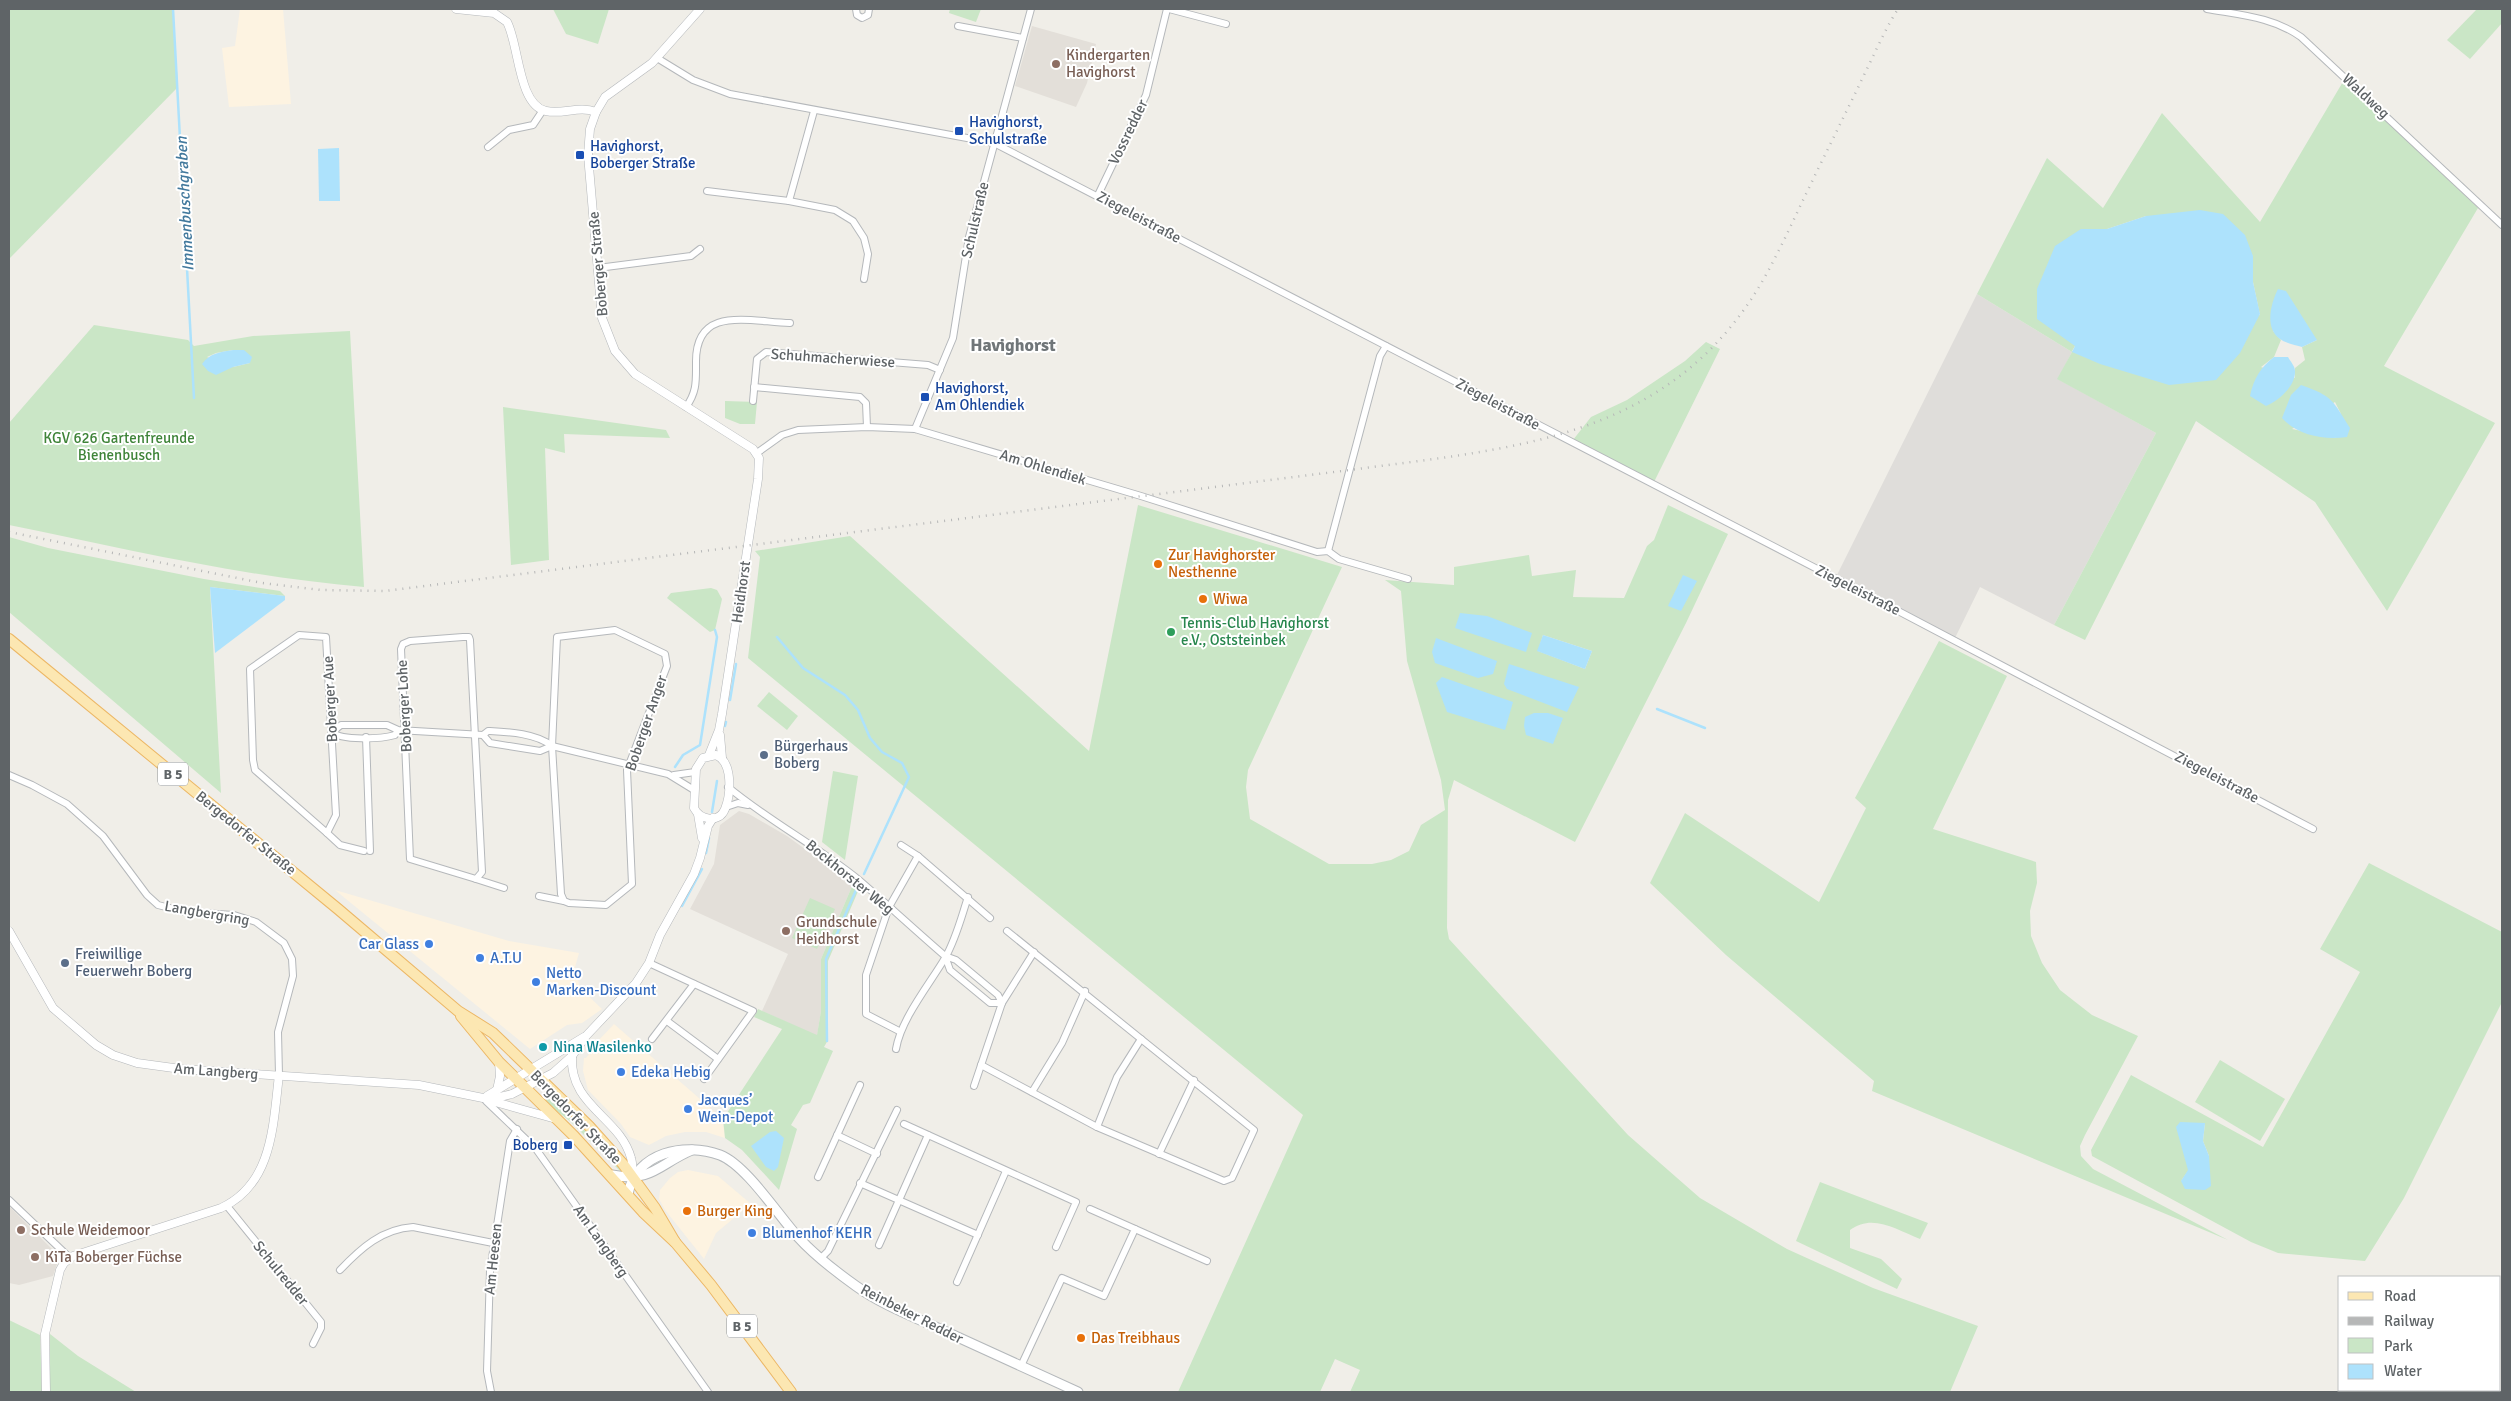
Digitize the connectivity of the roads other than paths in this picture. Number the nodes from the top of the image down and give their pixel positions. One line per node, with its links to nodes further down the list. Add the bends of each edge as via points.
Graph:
1 (456, 9): 12 (street, via 494,13 507,22 526,90 532,101)
2 (700, 9): 11 (street, Boberger Straße)
3 (856, 9): 4 (street, via 856,15 862,18 868,15)
4 (868, 9)
5 (1031, 9): 10 (street, Schulstraße)
6 (1168, 9): 8 (street); 18 (street, Vossredder, via 1146,95)
7 (2207, 9): 20 (street, Waldweg, via 2269,20 2301,37)
8 (1226, 24)
9 (958, 26): 10 (street)
10 (1023, 38): 15 (street, Schulstraße)
11 (657, 58): 13 (street, Ziegeleistraße, via 693,80 730,94); 14 (street, Boberger Straße, via 609,93)
12 (543, 110): 14 (street, via 584,109); 16 (street, via 533,125 509,130)
13 (814, 111): 15 (street, Ziegeleistraße); 19 (street)
14 (596, 112): 22 (street, Boberger Straße, via 590,129 588,155)
15 (994, 143): 18 (street, Ziegeleistraße); 26 (street, Schulstraße, via 969,237 953,338)
16 (488, 147)
17 (707, 192): 19 (street)
18 (1098, 195): 25 (street, Ziegeleistraße)
19 (789, 201): 23 (street, via 835,210 852,221 864,238 868,254)
20 (2502, 225)
21 (700, 249): 22 (street, via 691,256)
22 (598, 268): 29 (street, Boberger Straße, via 604,324 616,351 635,374)
23 (864, 279)
24 (790, 323): 29 (street, Schuhmacherwiese, via 724,320 708,326 696,348 696,387)
25 (1386, 346): 33 (street, via 1380,356); 55 (street, Ziegeleistraße)
26 (940, 370): 27 (street, Schuhmacherwiese, via 928,365 766,352 757,359); 31 (street, Schulstraße)
27 (754, 387): 28 (street, Schuhmacherwiese); 30 (street, via 860,397 866,406)
28 (753, 401)
29 (686, 407): 32 (street, Boberger Straße)
30 (867, 427): 31 (street, Am Ohlendiek); 32 (street, Am Ohlendiek, via 792,431)
31 (915, 429): 33 (street, Am Ohlendiek, via 1142,496 1316,552)
32 (757, 453): 38 (street, Heidhorst, via 759,470)
33 (1328, 550): 34 (street, Am Ohlendiek, via 1340,559)
34 (1408, 579)
35 (9, 639): 75 (main road, Bergedorfer Straße / B 5)
36 (398, 730): 37 (street); 39 (street, via 387,725 348,724 336,726); 41 (street, via 395,736 386,738)
37 (405, 730): 40 (street); 40 (street, Boberger Lohe, via 403,644 463,637 470,640); 60 (street, Boberger Lohe, via 410,860)
38 (719, 730): 43 (street, Heidhorst); 44 (street, Heidhorst)
39 (332, 732): 41 (street, via 339,738); 56 (street, Boberger Aue, via 336,815); 56 (street, Boberger Aue, via 326,637 299,635 250,669 252,760 255,770)
40 (480, 735): 42 (street, via 488,731 506,733 544,740); 42 (street, via 490,743 540,751); 60 (street, Boberger Lohe, via 482,872)
41 (366, 737): 56 (street, Boberger Aue, via 367,851 340,844)
42 (552, 746): 45 (street); 45 (street, Boberger Anger, via 557,637 615,630 665,654 667,666); 64 (street, Boberger Anger)
43 (709, 755): 44 (street); 46 (street, Heidhorst, via 699,761)
44 (722, 758): 49 (street, Heidhorst, via 729,768)
45 (629, 763): 47 (street); 64 (street, Boberger Anger, via 632,884 606,905)
46 (695, 772): 47 (street); 50 (street)
47 (668, 774): 50 (street)
48 (9, 775): 87 (street, Langbergring, via 67,804 103,836 146,895 158,905 185,912 234,915 256,922 284,944 292,958 293,976 278,1032)
49 (728, 787): 51 (street, Bockhorster Weg); 52 (street, Heidhorst)
50 (694, 790): 53 (street, via 693,804)
51 (749, 806): 52 (street, via 738,803); 65 (street, Bockhorster Weg, via 786,827)
52 (726, 807): 54 (street)
53 (698, 814): 54 (street); 57 (street)
54 (713, 818): 57 (street)
55 (2313, 829)
56 (327, 833)
57 (703, 843): 71 (street, via 694,874 660,935)
58 (901, 845): 59 (street)
59 (918, 856): 63 (street); 65 (street)
60 (476, 879): 61 (street, Boberger Lohe)
61 (504, 888)
62 (539, 896): 64 (street, Boberger Anger)
63 (968, 897): 66 (street); 70 (street)
64 (564, 901)
65 (889, 907): 70 (street, Bockhorster Weg); 77 (street, via 866,975 866,1014)
66 (990, 918)
67 (9, 931): 87 (street, Am Langberg, via 52,1008 86,1039 113,1055 153,1066)
68 (1007, 931): 69 (street)
69 (1034, 952): 73 (street); 74 (street)
70 (946, 956): 74 (street, Bockhorster Weg, via 956,960 991,989); 74 (street, Bockhorster Weg, via 950,970 990,1002); 77 (street)
71 (649, 963): 72 (street); 78 (street, via 636,983)
72 (694, 984): 76 (street); 83 (street, via 752,1011)
73 (1085, 992): 80 (street); 96 (street, via 1062,1043)
74 (1002, 1003): 85 (street)
75 (458, 1011): 84 (main road, Bergedorfer Straße / B 5); 86 (main road, Bergedorfer Straße / B 5, via 493,1033)
76 (667, 1021): 79 (street); 83 (street)
77 (899, 1031): 81 (street)
78 (586, 1036): 82 (street); 86 (street)
79 (652, 1039)
80 (1141, 1039): 91 (street); 101 (street, via 1117,1077)
81 (896, 1048)
82 (572, 1056): 89 (street, via 553,1073); 110 (street, via 580,1092 622,1139 632,1158)
83 (718, 1059): 90 (street)
84 (499, 1062): 88 (main road, Bergedorfer Straße / B 5); 95 (street)
85 (981, 1065): 93 (street); 96 (street)
86 (531, 1070): 88 (street); 89 (main road, Bergedorfer Straße / B 5)
87 (279, 1076): 97 (street, Am Langberg, via 419,1085); 115 (street, via 266,1158 250,1188)
88 (516, 1079): 94 (main road, Bergedorfer Straße / B 5); 95 (street)
89 (540, 1079): 94 (street); 110 (main road, Bergedorfer Straße / B 5, via 589,1126)
90 (704, 1079)
91 (1194, 1080): 106 (street); 106 (street, via 1254,1130 1232,1178 1224,1181)
92 (860, 1085): 103 (street)
93 (974, 1086)
94 (525, 1087): 97 (street, Am Langberg, via 512,1094); 99 (main road, Bergedorfer Straße / B 5)
95 (497, 1090): 97 (street)
96 (1032, 1092): 101 (street)
97 (484, 1098): 99 (street); 102 (street, Am Langberg)
98 (897, 1110): 105 (street)
99 (557, 1119): 108 (main road, Bergedorfer Straße / B 5)
100 (904, 1124): 104 (street)
101 (1096, 1127): 106 (street)
102 (517, 1129): 120 (street, Am Heesen, via 510,1141); 132 (street, Am Langberg, via 536,1150)
103 (837, 1135): 105 (street); 109 (street)
104 (928, 1135): 107 (street); 114 (street)
105 (877, 1154): 111 (street)
106 (1158, 1154)
107 (1006, 1171): 118 (street); 122 (street, via 1076,1202)
108 (612, 1175): 110 (main road, Reinbeker Redder); 112 (main road, Bergedorfer Straße / B 5)
109 (818, 1176)
110 (633, 1177): 112 (main road); 119 (main road, Bergedorfer Straße / B 5); 124 (main road, Reinbeker Redder, via 647,1175 686,1153 699,1150 722,1156 733,1163)
111 (860, 1183): 114 (street); 124 (street, via 828,1251)
112 (628, 1194): 119 (main road, Bergedorfer Straße / B 5)
113 (9, 1200): 123 (street)
114 (899, 1200): 118 (street); 121 (street)
115 (227, 1206): 123 (street); 128 (street, Schulredder, via 321,1322)
116 (1090, 1209): 117 (street)
117 (1135, 1229): 125 (street); 129 (street, via 1104,1296 1062,1278)
118 (978, 1235): 127 (street)
119 (675, 1242): 133 (main road, Bergedorfer Straße / B 5)
120 (493, 1243): 126 (street, via 413,1227 400,1228 370,1242); 131 (street, Am Heesen, via 487,1341)
121 (879, 1244)
122 (1056, 1246)
123 (70, 1258): 130 (street, via 60,1270 45,1334)
124 (820, 1259): 129 (main road, Reinbeker Redder, via 874,1297)
125 (1207, 1261)
126 (340, 1270)
127 (957, 1282)
128 (313, 1344)
129 (1021, 1366): 134 (main road, Reinbeker Redder)
130 (46, 1392)
131 (491, 1392)
132 (708, 1392)
133 (792, 1392)
134 (1078, 1392)

